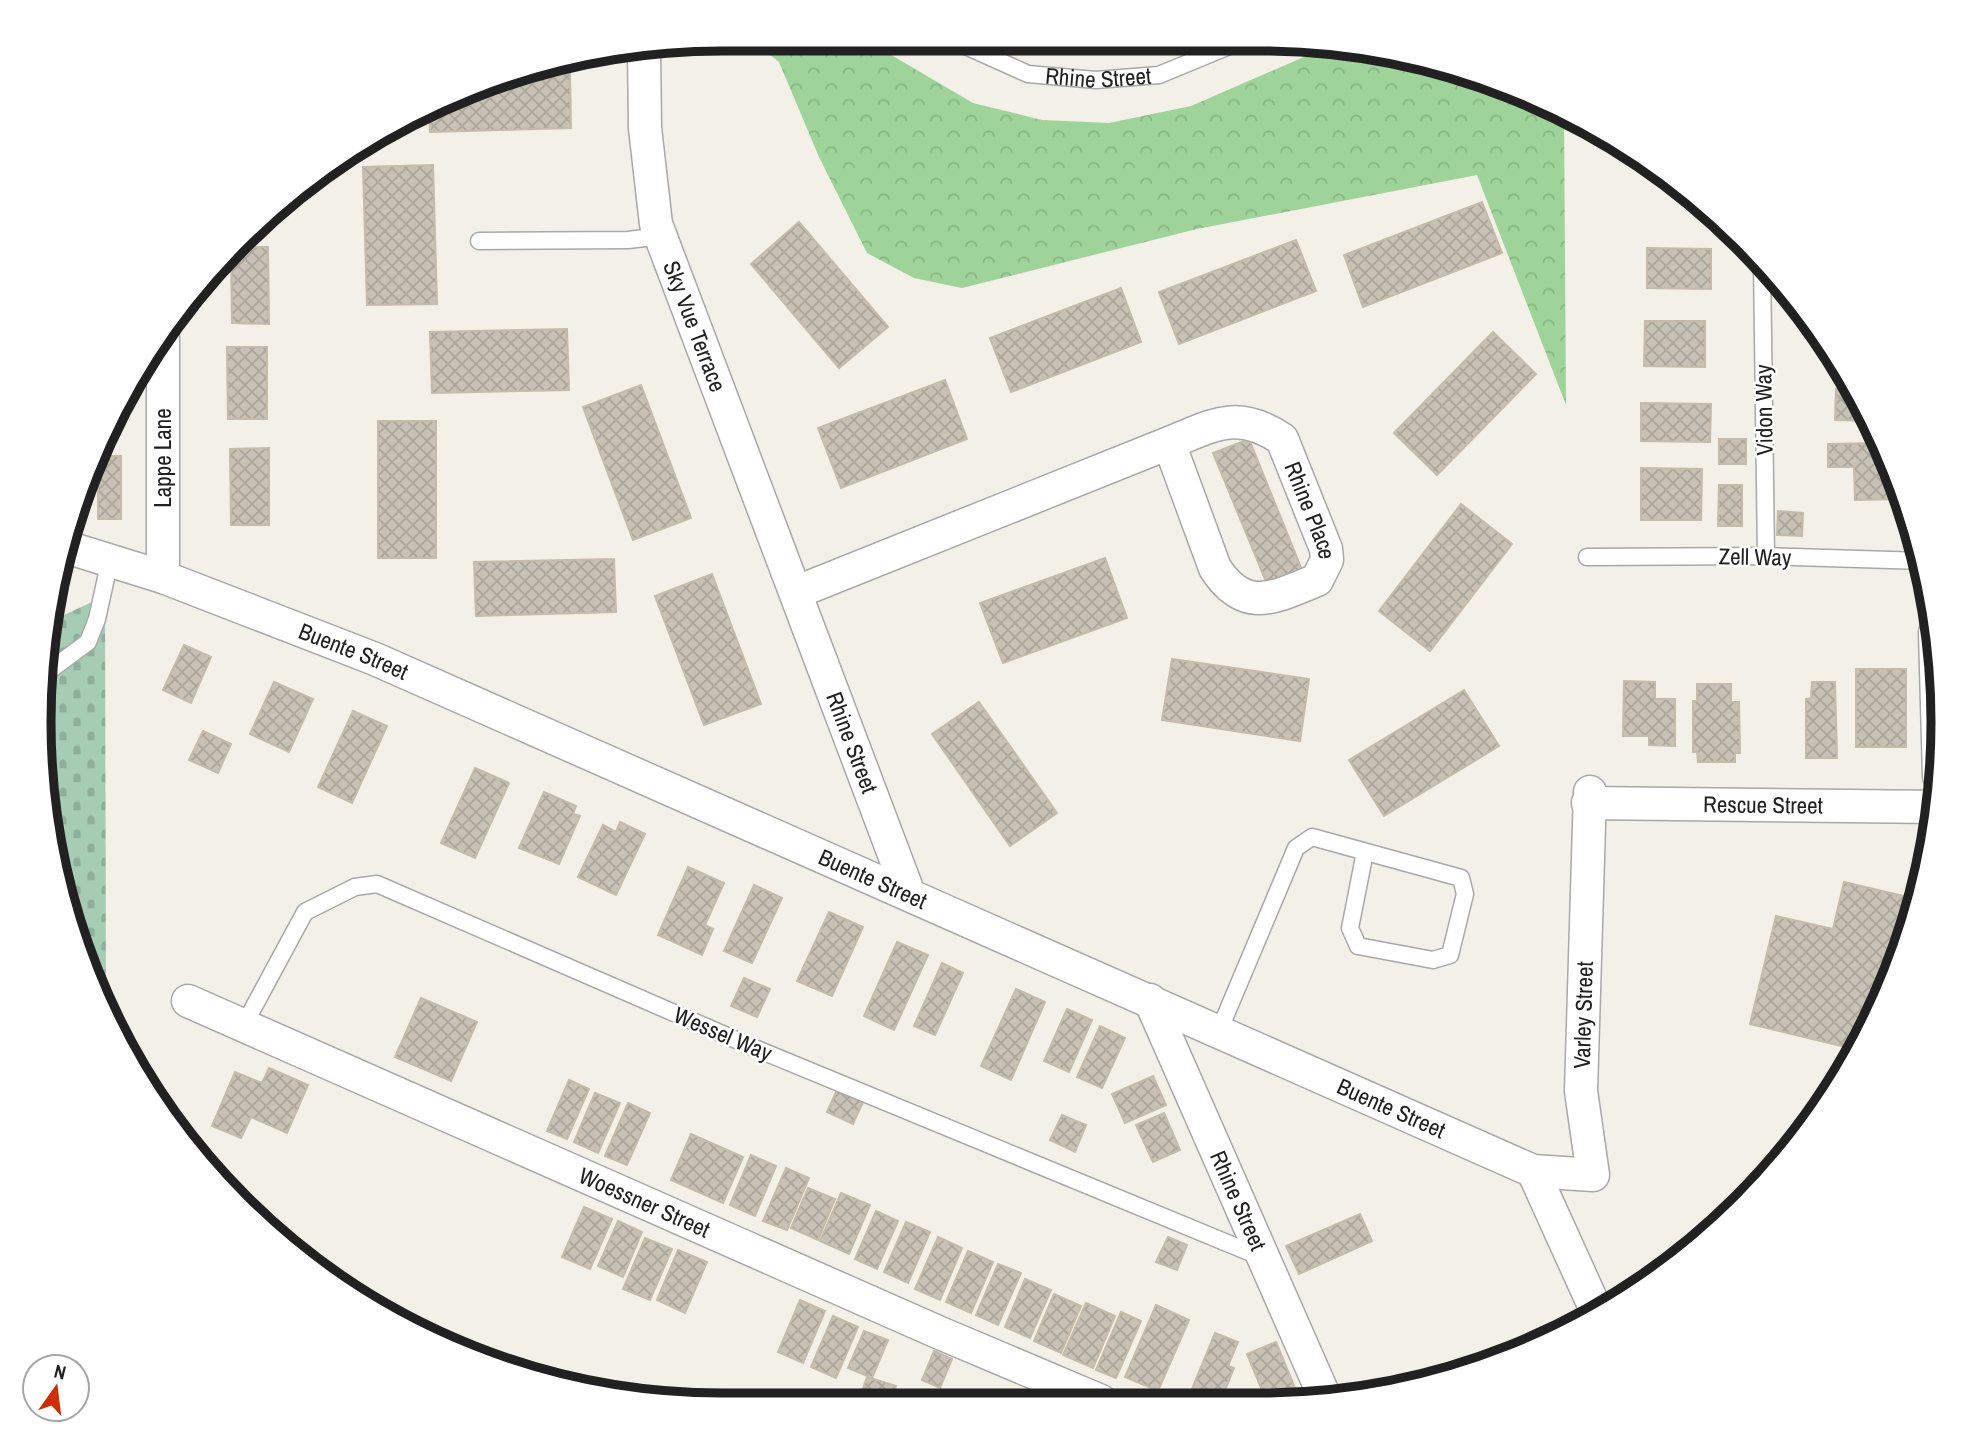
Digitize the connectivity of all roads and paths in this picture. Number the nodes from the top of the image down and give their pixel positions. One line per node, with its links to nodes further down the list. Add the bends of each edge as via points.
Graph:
1 (978, 51): 2 (lane, Rhine Street, via 1028,74 1096,80 1159,75)
2 (1215, 51)
3 (644, 55): 4 (street, Sky Vue Terrace, via 645,128)
4 (661, 236): 5 (lane); 15 (street, Sky Vue Terrace)
5 (479, 241)
6 (1762, 276): 11 (lane, Vidon Way)
7 (163, 351): 14 (street, Lappe Lane)
8 (1169, 443): 8 (street, Rhine Place, via 1227,420 1265,428 1282,439 1326,549 1327,560 1317,580 1268,600 1237,592 1224,582); 15 (street, Rhine Place)
9 (74, 549): 12 (street, Buente Street)
10 (1587, 556): 11 (lane, Zell Way)
11 (1766, 556): 13 (lane, Zell Way)
12 (110, 560): 14 (street, Buente Street); 16 (lane, via 88,642)
13 (1911, 561)
14 (163, 577): 20 (street, Buente Street, via 375,659)
15 (797, 592): 20 (street, Rhine Street)
16 (53, 668)
17 (1589, 797): 18 (street, Rescue Street); 25 (street, Varley Street, via 1581,1091 1593,1175)
18 (1926, 807)
19 (1365, 852): 19 (lane, via 1461,878 1465,894 1450,956 1433,960 1358,946 1350,928); 24 (lane, via 1312,837 1296,848)
20 (909, 894): 22 (street, Buente Street)
21 (188, 1000): 23 (street, Woessner Street)
22 (1150, 1000): 24 (street, Buente Street); 26 (street, Rhine Street)
23 (244, 1025): 26 (lane, Wessel Way, via 304,912 355,887 377,884 757,1049); 29 (street, Woessner Street)
24 (1219, 1031): 25 (street, Buente Street)
25 (1533, 1171): 27 (street)
26 (1263, 1258): 28 (street, Rhine Street)
27 (1594, 1304)
28 (1322, 1390)
29 (1082, 1393)

